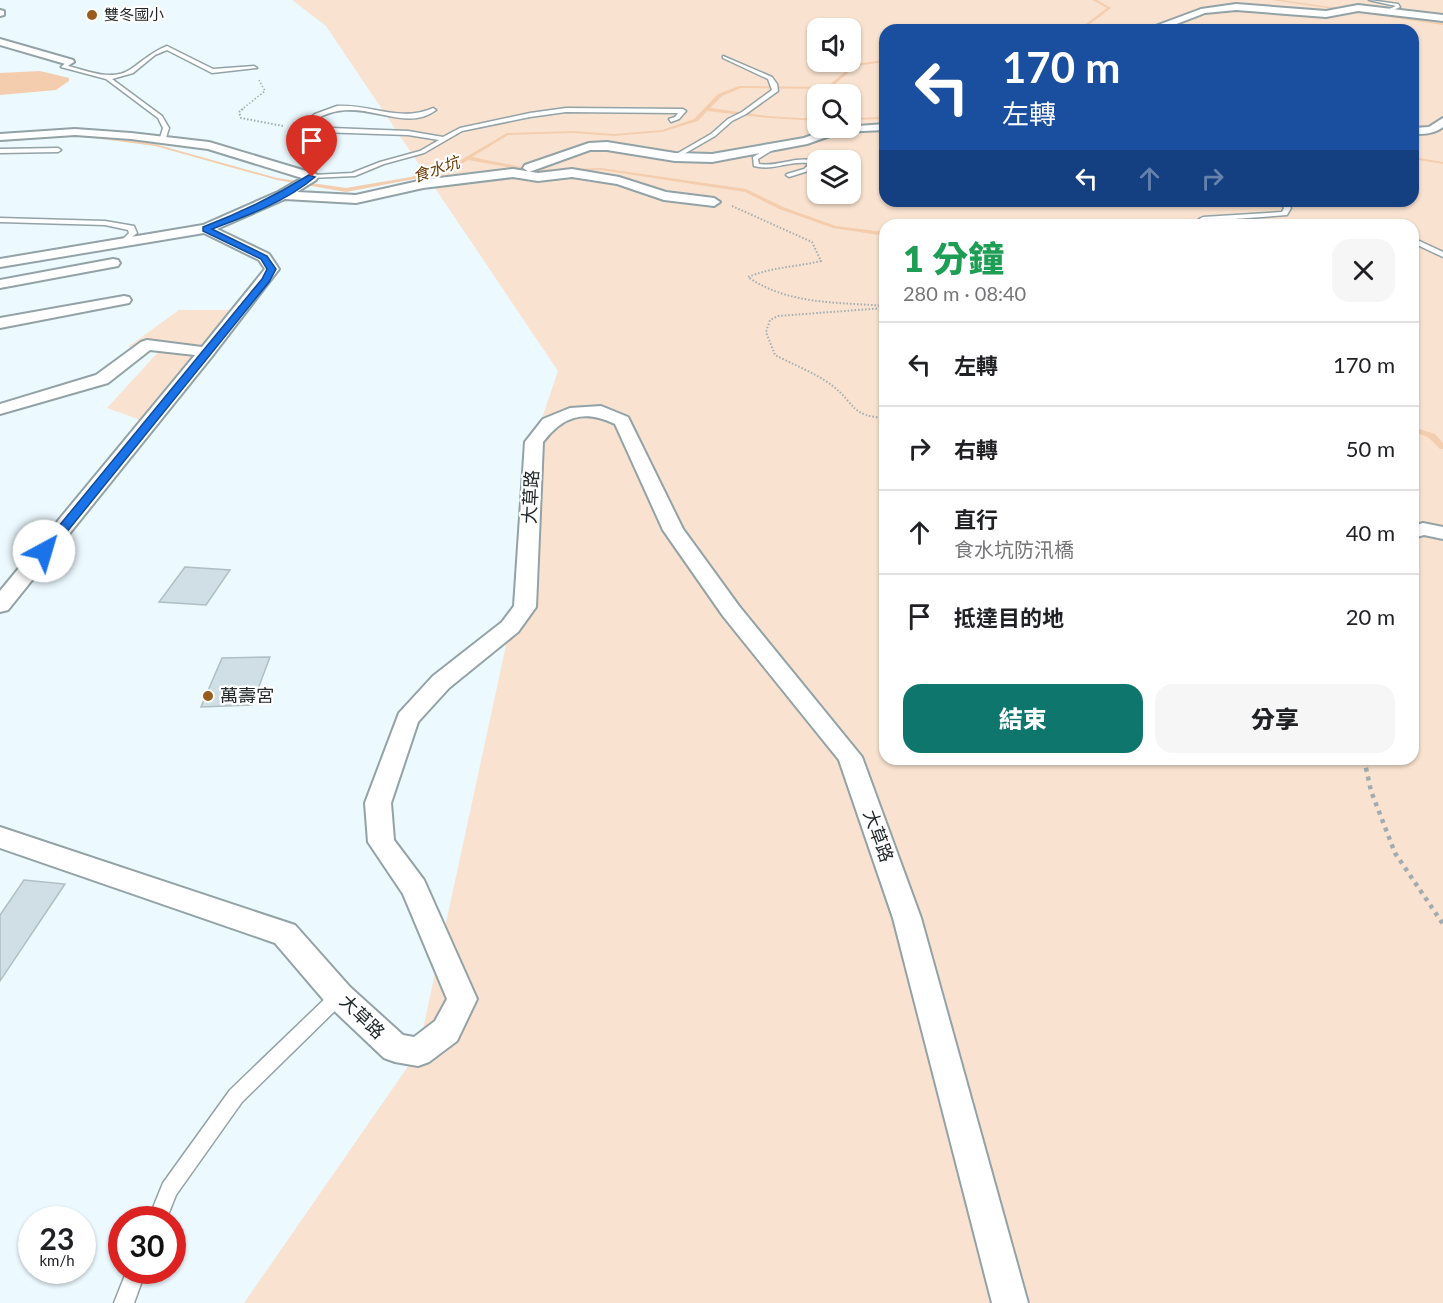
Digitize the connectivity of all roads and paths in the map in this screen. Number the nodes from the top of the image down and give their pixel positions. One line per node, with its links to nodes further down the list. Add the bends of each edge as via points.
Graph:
1 (1371, 0): 4 (lane, via 1398,4)
2 (1340, 3): 3 (street)
3 (1356, 8): 4 (street); 6 (street, via 1307,14 1225,8)
4 (1389, 11): 5 (street)
5 (1443, 18)
6 (1167, 24)
7 (0, 42): 9 (street)
8 (725, 57): 24 (lane, via 770,78 774,88 713,135)
9 (69, 62): 11 (lane, via 64,67)
10 (254, 68): 11 (lane, via 212,71 167,48 131,72); 16 (path, via 265,91 239,112 242,118)
11 (108, 78): 20 (lane, via 160,117 166,128)
12 (433, 110): 16 (lane, via 423,116 339,107 318,115)
13 (671, 120): 19 (lane, via 682,111 566,110 460,130)
14 (1443, 121): 17 (street, via 1437,128)
15 (879, 127): 21 (street, via 841,129 807,141)
16 (301, 128): 19 (lane, via 420,133)
17 (1419, 131)
18 (0, 137): 20 (street, via 75,132)
19 (444, 138): 27 (lane, via 422,152 353,175)
20 (162, 141): 27 (street, via 209,146)
21 (777, 145): 24 (street, via 712,158); 26 (lane, via 755,158 756,165 774,167 809,161 811,165 806,170)
22 (58, 150): 23 (lane)
23 (0, 152)
24 (675, 157): 25 (street, via 617,147 589,147)
25 (519, 171): 28 (street, via 423,184 356,199); 29 (street, via 538,177 588,174 664,196)
26 (789, 175)
27 (312, 177): 28 (street)
28 (283, 195): 33 (street)
29 (714, 202): 41 (path, via 730,205 812,242 821,261 766,269 748,277 756,285 799,298)
30 (1287, 207): 31 (lane, via 1285,214)
31 (1203, 219)
32 (0, 220): 34 (lane, via 105,223 131,228 133,233)
33 (206, 229): 34 (street); 44 (street, via 264,257 272,269)
34 (124, 242): 37 (street)
35 (1419, 243): 36 (lane)
36 (1443, 255)
37 (0, 263)
38 (113, 263): 39 (street)
39 (0, 284)
40 (124, 300): 43 (street)
41 (879, 306)
42 (879, 308): 46 (path, via 778,316 770,320 766,332 775,355 834,387 854,410)
43 (0, 323)
44 (207, 352): 45 (street, via 147,345 102,378); 49 (street)
45 (0, 409)
46 (879, 418)
47 (1419, 530): 48 (street)
48 (1443, 533)
49 (0, 605)
50 (1365, 765): 52 (path, via 1395,853)
51 (0, 837): 53 (street, 大草路, via 285,934)
52 (1443, 924)
53 (339, 996): 54 (lane, via 236,1096 169,1189); 57 (street, 大草路, via 395,1048 418,1052 446,1031 462,999 414,888 381,842 378,803 407,719 441,682 510,627 525,607 534,442 549,423 570,413 601,411 622,420 673,530 731,611 850,757 908,918)
54 (162, 1206)
55 (131, 1284): 56 (lane)
56 (124, 1303)
57 (1010, 1303)

